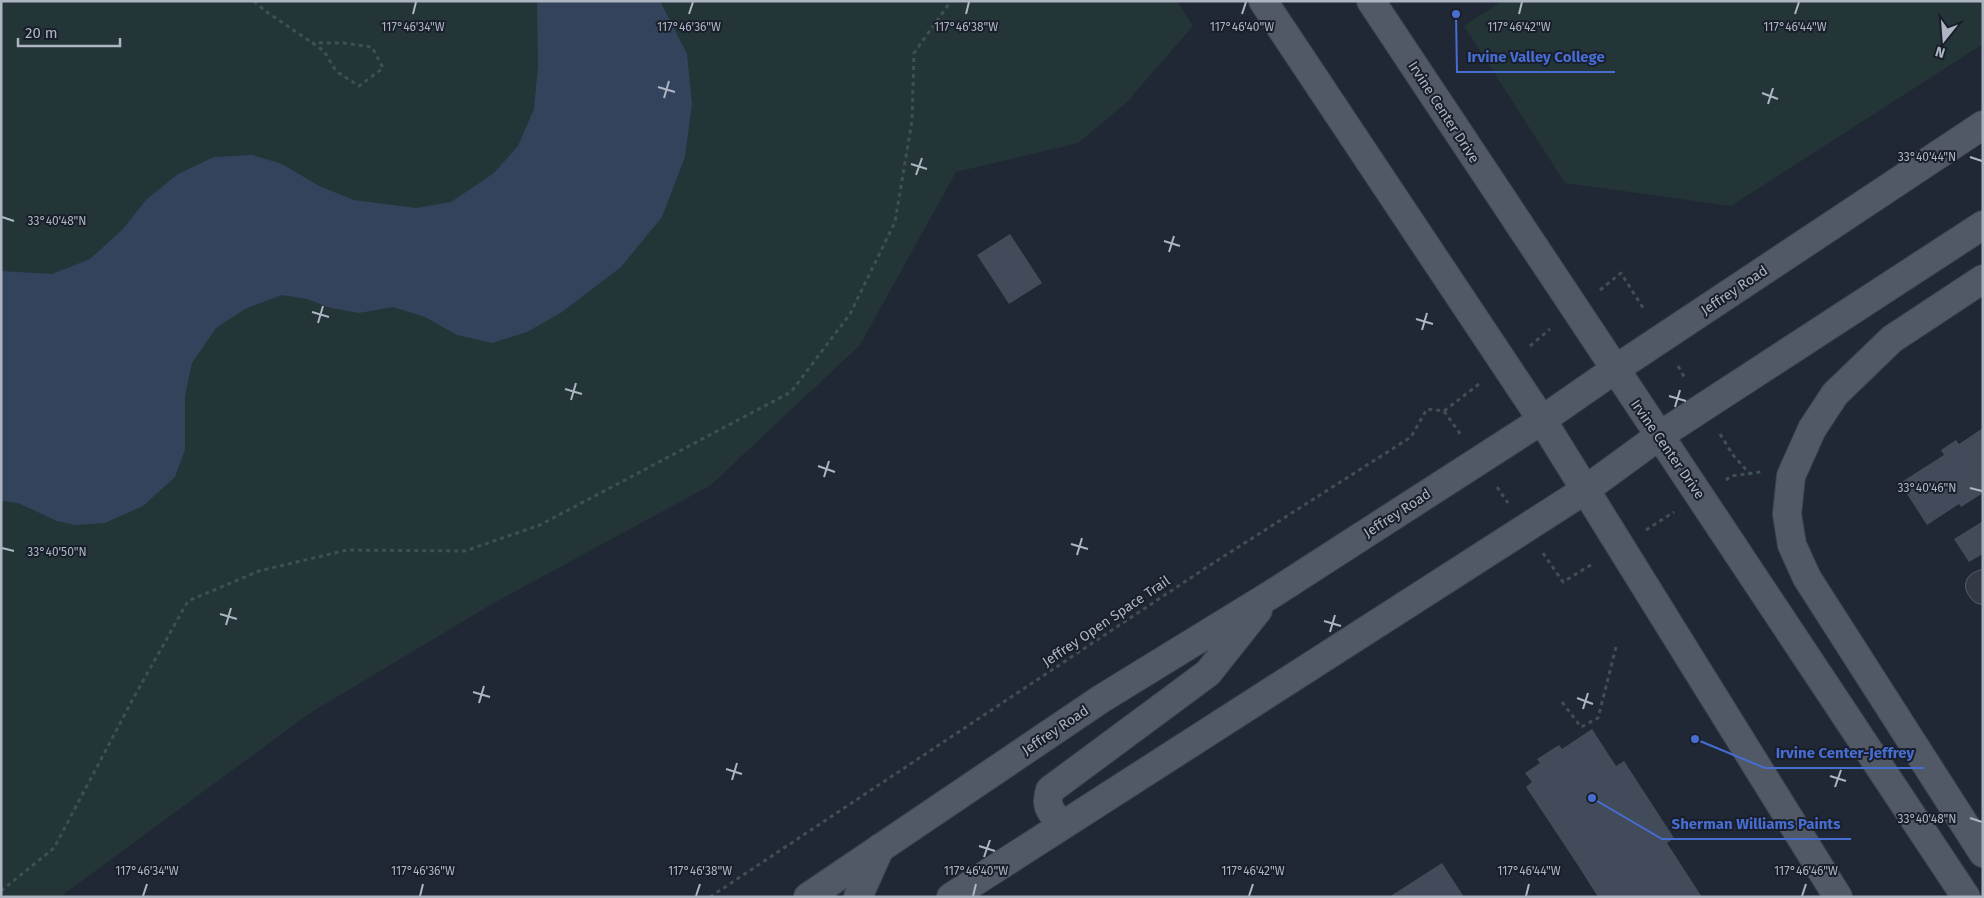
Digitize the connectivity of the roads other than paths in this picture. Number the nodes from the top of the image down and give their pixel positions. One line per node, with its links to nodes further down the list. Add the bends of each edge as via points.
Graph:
1 (1263, 1): 7 (main road)
2 (1371, 1): 6 (main road, Irvine Center Drive)
3 (1983, 125): 6 (main road, Jeffrey Road)
4 (1983, 225): 8 (main road)
5 (1983, 279): 15 (main road, via 1892,339 1835,394 1812,429 1791,476 1787,514 1792,545 1807,578)
6 (1614, 370): 7 (main road, Jeffrey Road); 8 (main road, Irvine Center Drive)
7 (1542, 420): 9 (main road); 12 (main road, Jeffrey Road)
8 (1659, 436): 9 (main road); 20 (main road, Irvine Center Drive)
9 (1585, 490): 13 (main road); 19 (main road)
10 (1983, 584): 11 (street, via 1980,586)
11 (1983, 590)
12 (1272, 594): 13 (main road, via 1208,673 1050,790 1048,808); 14 (main road, Jeffrey Road, via 1101,699)
13 (1062, 825): 18 (main road)
14 (880, 848): 16 (main road, Jeffrey Road); 17 (main road)
15 (1983, 853)
16 (808, 897)
17 (858, 897)
18 (951, 897)
19 (1838, 897)
20 (1966, 897)

